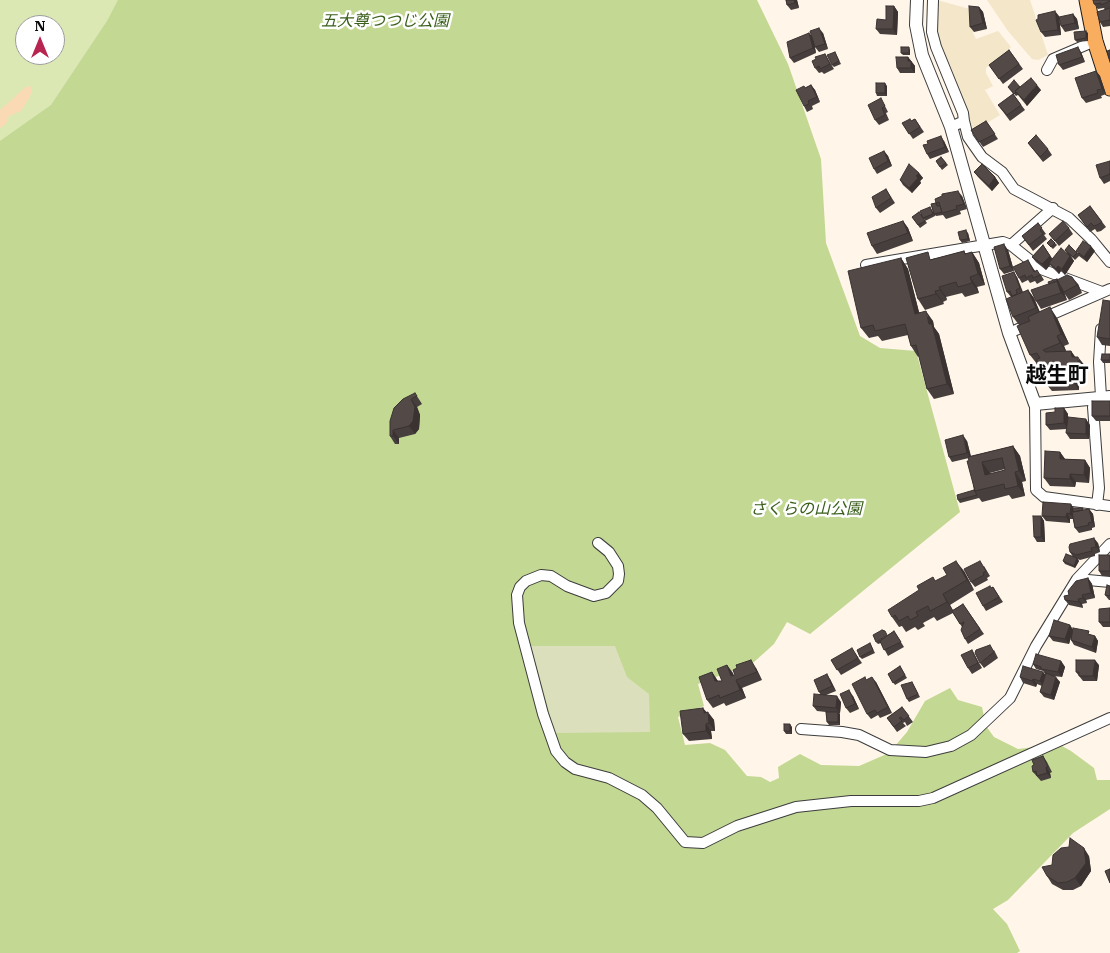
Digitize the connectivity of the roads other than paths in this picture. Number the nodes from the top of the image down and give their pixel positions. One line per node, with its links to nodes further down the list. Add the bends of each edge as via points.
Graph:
1 (917, 0): 8 (street, via 916,26 922,56)
2 (933, 0): 7 (street, via 932,32)
3 (1087, 0): 4 (main road)
4 (1095, 42): 5 (street, via 1053,59); 6 (main road)
5 (1047, 70)
6 (1110, 88)
7 (964, 121): 8 (street); 9 (street, via 968,136 978,152 1002,172 1014,189)
8 (951, 127): 11 (street)
9 (1053, 208): 10 (street); 12 (street, via 1069,218)
10 (1011, 245): 11 (street, via 1003,242); 14 (street, via 1041,269)
11 (985, 246): 13 (street); 16 (street)
12 (1110, 262)
13 (866, 265)
14 (1107, 293): 16 (street)
15 (1103, 319): 17 (street, via 1099,346)
16 (1009, 334): 18 (street)
17 (1101, 397): 18 (street); 19 (street)
18 (1035, 404): 19 (street, via 1036,490 1044,498)
19 (1097, 506): 20 (street)
20 (1110, 506)
21 (598, 543): 25 (street, via 618,566 618,581 606,593 594,596 551,576 541,575 526,581 517,594 519,623 544,714 556,751 565,762 575,769 609,778 642,794 685,842 703,843 737,826 796,807 933,798)
22 (1110, 544): 23 (street)
23 (1077, 579): 24 (street); 26 (street, via 1036,646 1010,698 971,735 951,746 926,752 890,750 860,735)
24 (1110, 582)
25 (1110, 718)
26 (801, 729)

